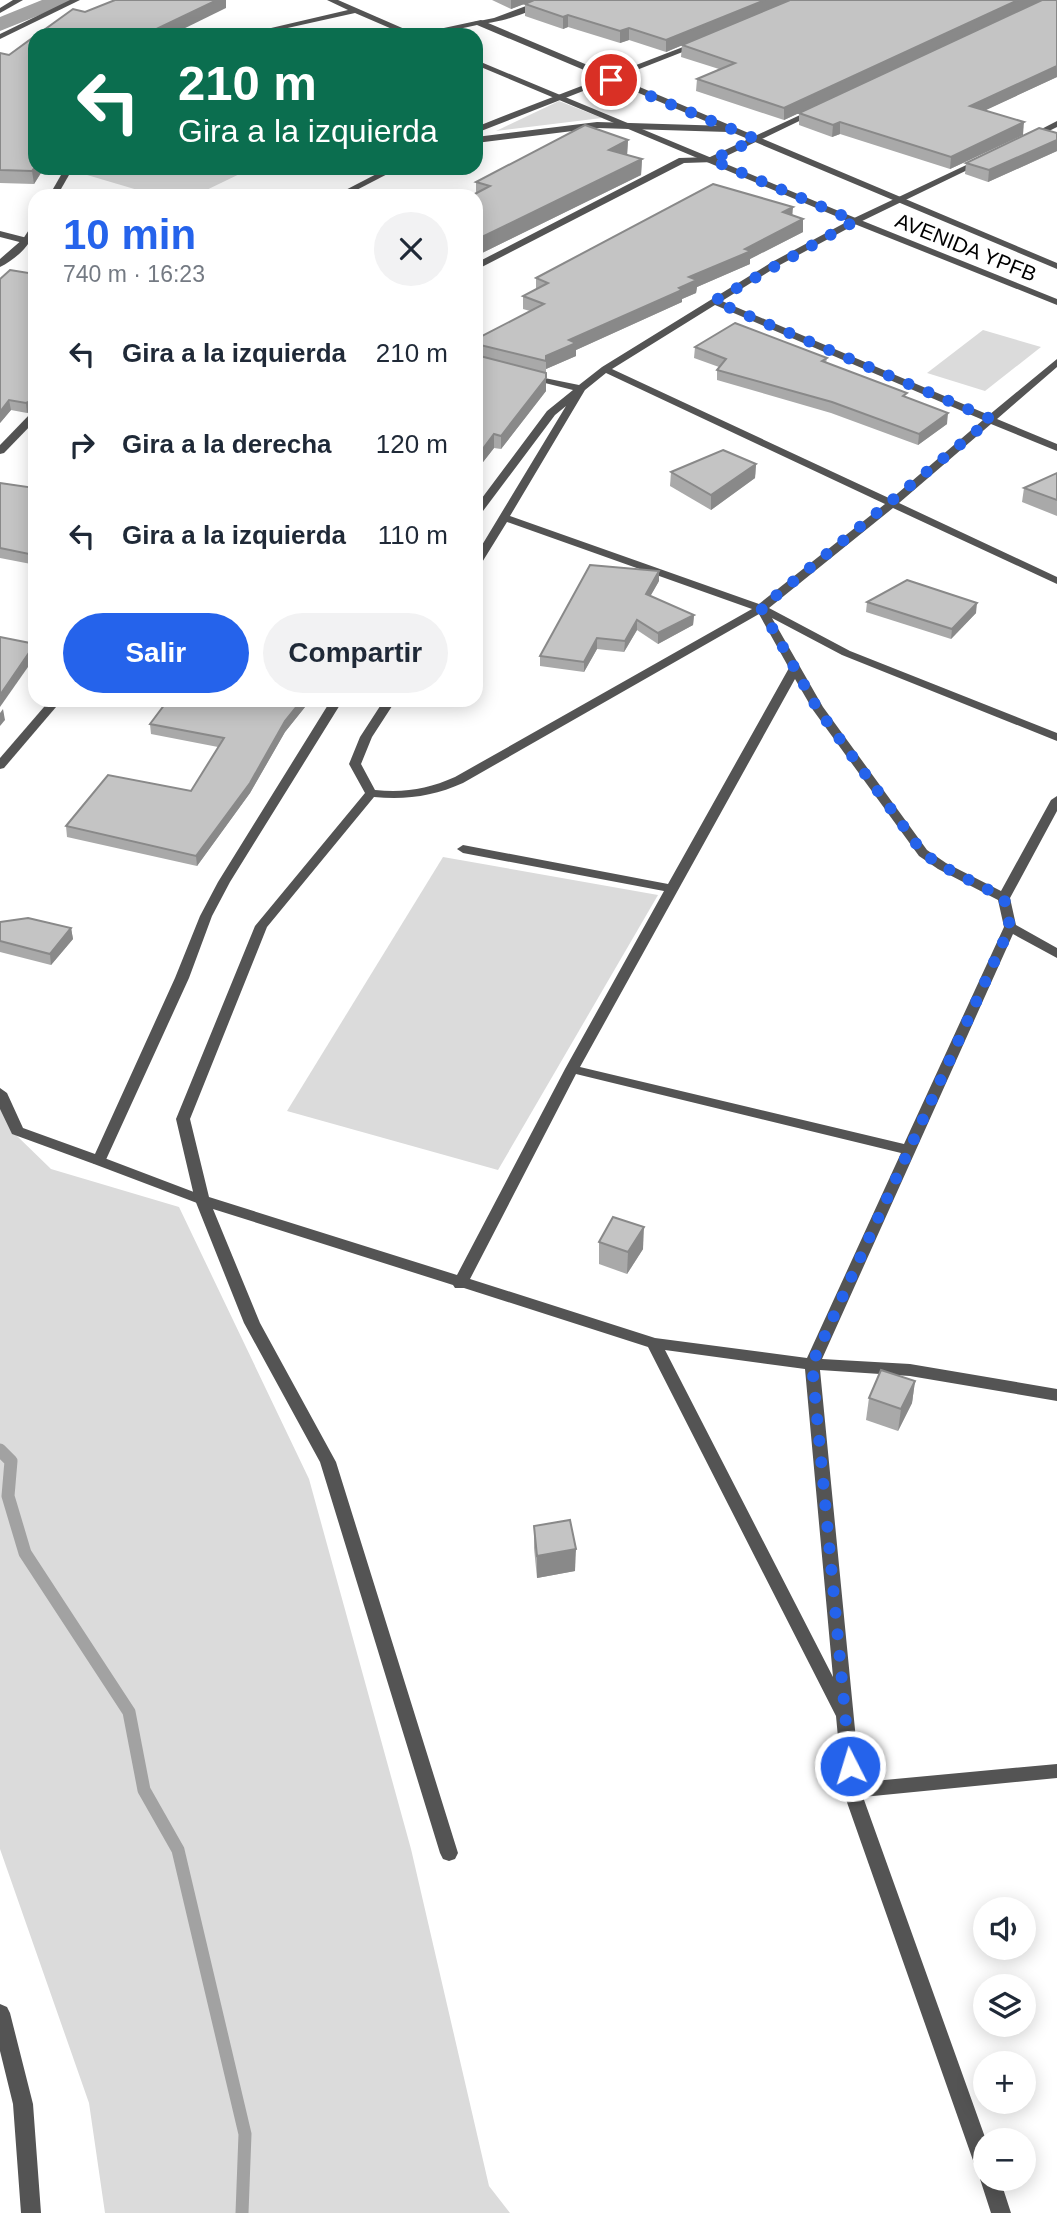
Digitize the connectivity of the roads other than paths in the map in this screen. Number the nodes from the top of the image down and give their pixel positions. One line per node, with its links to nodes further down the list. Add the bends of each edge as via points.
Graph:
1 (19, 0): 5 (street)
2 (76, 0): 11 (street)
3 (331, 0): 6 (street)
4 (549, 0): 7 (street)
5 (0, 11)
6 (355, 11): 8 (street); 9 (street)
7 (478, 22): 10 (street); 14 (street, AVENIDA YPFB)
8 (277, 28)
9 (397, 28)
10 (451, 28)
11 (0, 37)
12 (715, 38): 14 (street)
13 (483, 65): 15 (street, AVENIDA YPFB)
14 (611, 80): 15 (street); 20 (street, AVENIDA YPFB)
15 (559, 97): 18 (street, AVENIDA YPFB); 19 (street)
16 (831, 104): 22 (street)
17 (1057, 124): 23 (street)
18 (627, 126): 20 (street); 21 (street, via 597,125); 25 (street, AVENIDA YPFB)
19 (483, 127)
20 (728, 129): 22 (street, AVENIDA YPFB)
21 (483, 139)
22 (756, 139): 25 (street); 28 (street, AVENIDA YPFB)
23 (1021, 142)
24 (996, 154): 28 (street)
25 (712, 160): 29 (street, AVENIDA YPFB); 33 (street, via 682,160)
26 (381, 175): 27 (street)
27 (352, 189)
28 (900, 202): 29 (street); 35 (street, AVENIDA YPFB)
29 (855, 221): 36 (street); 37 (street, AVENIDA YPFB)
30 (0, 234): 31 (street)
31 (28, 241)
32 (28, 244): 34 (street)
33 (483, 263)
34 (0, 264)
35 (1057, 266)
36 (714, 301): 39 (street); 42 (street)
37 (1057, 302)
38 (1057, 362): 42 (street)
39 (605, 369): 41 (street); 46 (street)
40 (515, 372): 41 (street)
41 (581, 389): 47 (street, via 551,413); 48 (street)
42 (991, 419): 44 (street); 46 (street)
43 (28, 422): 45 (street)
44 (1057, 448)
45 (0, 451)
46 (893, 503): 50 (street); 51 (street)
47 (483, 504)
48 (504, 517): 49 (street); 51 (street)
49 (483, 552)
50 (1057, 581)
51 (761, 608): 52 (street); 56 (street, via 846,653); 58 (street, via 429,794)
52 (795, 668): 61 (street); 62 (street, via 841,743 923,853)
53 (50, 707): 57 (street)
54 (333, 707): 68 (street, via 212,905)
55 (385, 707): 58 (street, via 355,764)
56 (1057, 737)
57 (0, 765)
58 (370, 793): 69 (street, via 261,926 184,1119)
59 (1057, 800): 62 (street)
60 (463, 849): 61 (street)
61 (673, 889): 65 (street)
62 (1004, 898): 63 (street)
63 (1010, 927): 64 (street); 67 (street)
64 (1057, 954)
65 (572, 1069): 67 (street); 70 (street)
66 (0, 1093): 68 (street, via 17,1131)
67 (909, 1150): 72 (street)
68 (99, 1161): 69 (street)
69 (202, 1200): 70 (street); 77 (street, via 252,1324 328,1462)
70 (460, 1284): 71 (street)
71 (654, 1343): 72 (street); 74 (street)
72 (812, 1364): 73 (street, via 910,1370); 74 (street)
73 (1057, 1395)
74 (845, 1718): 76 (street)
75 (1057, 1771): 76 (street)
76 (852, 1791): 79 (street)
77 (449, 1853)
78 (0, 2013): 81 (street, via 23,2104)
79 (973, 2132)
80 (994, 2191): 82 (street)
81 (31, 2213)
82 (1001, 2213)

